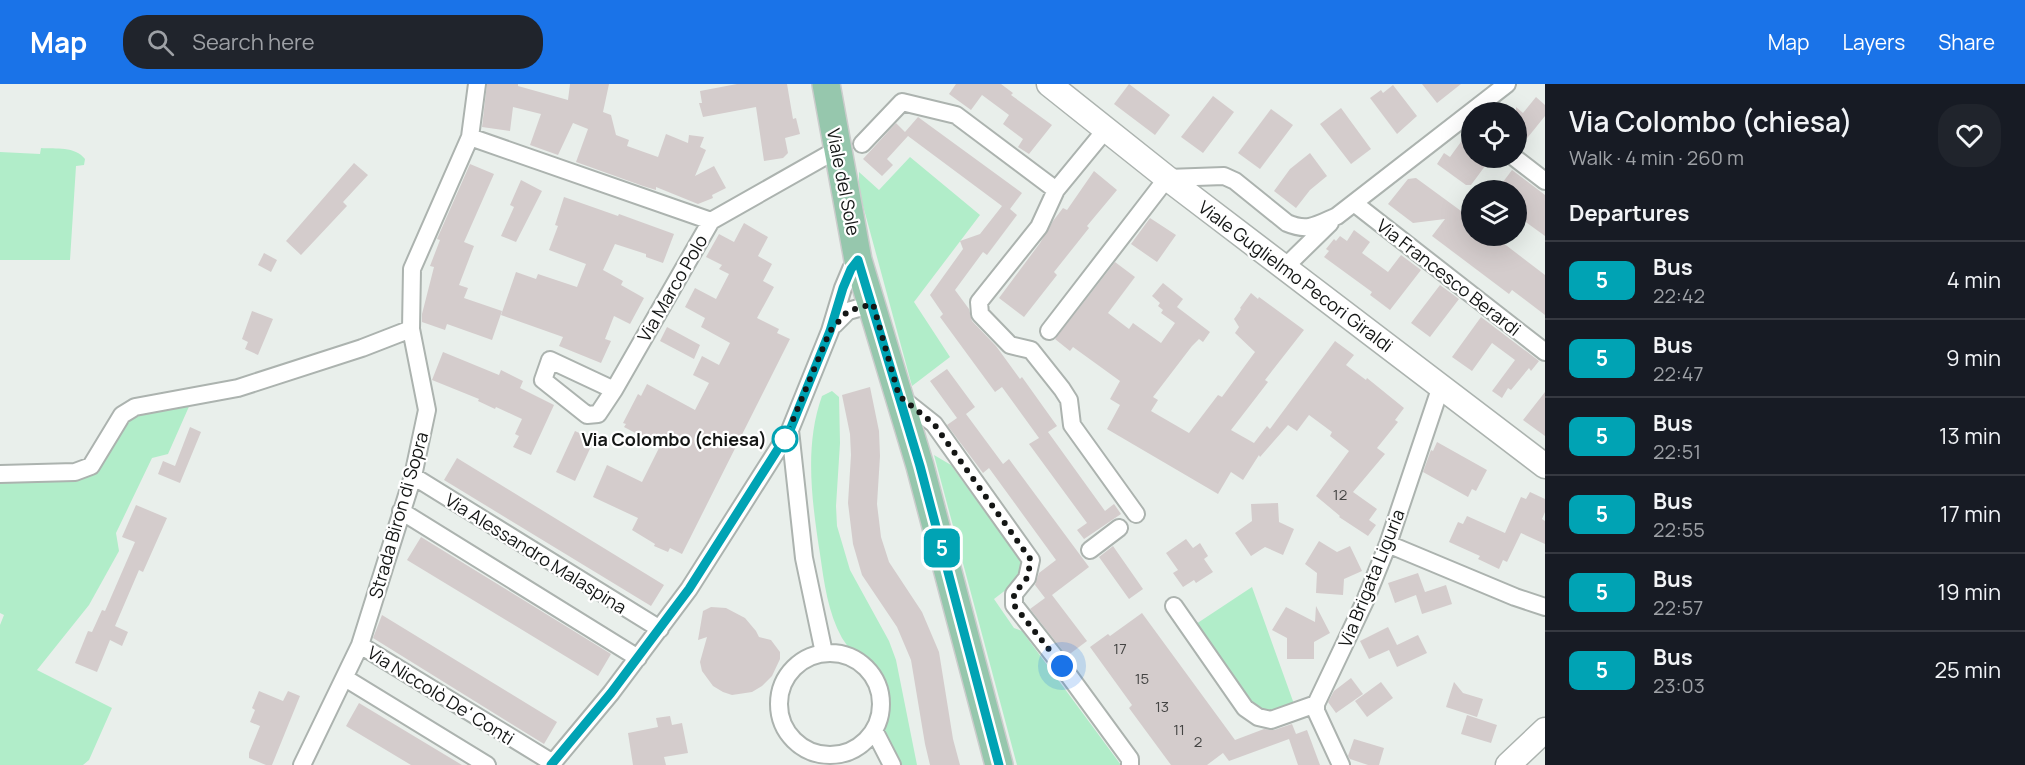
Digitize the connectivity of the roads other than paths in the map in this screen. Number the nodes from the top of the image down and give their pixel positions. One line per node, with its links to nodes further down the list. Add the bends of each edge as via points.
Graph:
1 (477, 84): 8 (street, Strada Biron di Sopra)
2 (826, 84): 9 (main road, Viale del Sole, via 828,103)
3 (1049, 84): 7 (street, Viale Guglielmo Pecori Giraldi)
4 (1507, 84): 5 (street)
5 (1488, 102)
6 (1461, 125): 14 (street)
7 (1107, 128): 11 (street, Viale Guglielmo Pecori Giraldi); 13 (street)
8 (470, 137): 16 (street); 20 (street, Strada Biron di Sopra, via 412,268)
9 (850, 146): 13 (street, Via Marco Polo, via 902,102 956,115); 16 (street, Via Marco Polo); 17 (main road, Viale del Sole)
10 (1527, 167): 12 (street)
11 (1167, 178): 15 (street, via 1224,176 1297,227 1309,229); 18 (street, Viale Guglielmo Pecori Giraldi); 22 (street)
12 (1545, 181)
13 (1056, 190): 32 (street, via 1039,227 979,302 980,314 1010,345 1031,350 1062,389 1069,400 1072,425)
14 (1354, 203): 15 (street); 23 (street, Via Francesco Berardi)
15 (1337, 216): 18 (street)
16 (711, 221): 25 (street, Via Marco Polo)
17 (858, 260): 19 (main road, Viale del Sole); 21 (street, via 847,279)
18 (1284, 267): 24 (street, Viale Guglielmo Pecori Giraldi)
19 (873, 304): 21 (street, via 848,311); 26 (main road, Viale del Sole)
20 (411, 329): 29 (street, via 238,388 135,407 122,415 91,466 75,472); 30 (street, Strada Biron di Sopra, via 427,410)
21 (830, 331): 27 (street)
22 (1049, 331)
23 (1545, 352)
24 (1441, 386): 28 (street, Viale Guglielmo Pecori Giraldi); 34 (street, Via Brigata Liguria)
25 (614, 390)
26 (899, 396): 51 (main road, Viale del Sole); 52 (street, via 934,424 1031,560 1027,578 1014,594 1014,605 1130,759)
27 (790, 430): 38 (street); 40 (street, via 804,558)
28 (1545, 466)
29 (0, 474)
30 (413, 476): 31 (street, Strada Biron di Sopra); 38 (street, Via Alessandro Malaspina)
31 (401, 511): 39 (street, Strada Biron di Sopra); 41 (street, Via Alessandro Malaspina)
32 (1136, 514)
33 (1119, 528): 35 (street)
34 (1388, 544): 37 (street); 43 (street, Via Brigata Liguria)
35 (1090, 550)
36 (1174, 606): 43 (street, via 1245,708 1258,717 1271,720)
37 (1545, 608)
38 (660, 629): 41 (street)
39 (360, 645): 42 (street, Strada Biron di Sopra); 47 (street, Via Niccolò De' Conti)
40 (824, 653): 44 (street, via 855,659 868,669 881,699); 46 (street, via 796,666 780,693 779,708 786,730)
41 (638, 658): 47 (street)
42 (345, 678): 48 (street, Strada Biron di Sopra); 49 (street, Via Niccolò De' Conti)
43 (1316, 704): 53 (street)
44 (874, 730): 46 (street, via 864,743 849,752); 50 (street)
45 (1545, 730): 54 (street)
46 (814, 759)
47 (552, 764)
48 (302, 765)
49 (487, 765)
50 (892, 765)
51 (999, 765)
52 (1130, 765)
53 (1341, 765)
54 (1508, 765)

